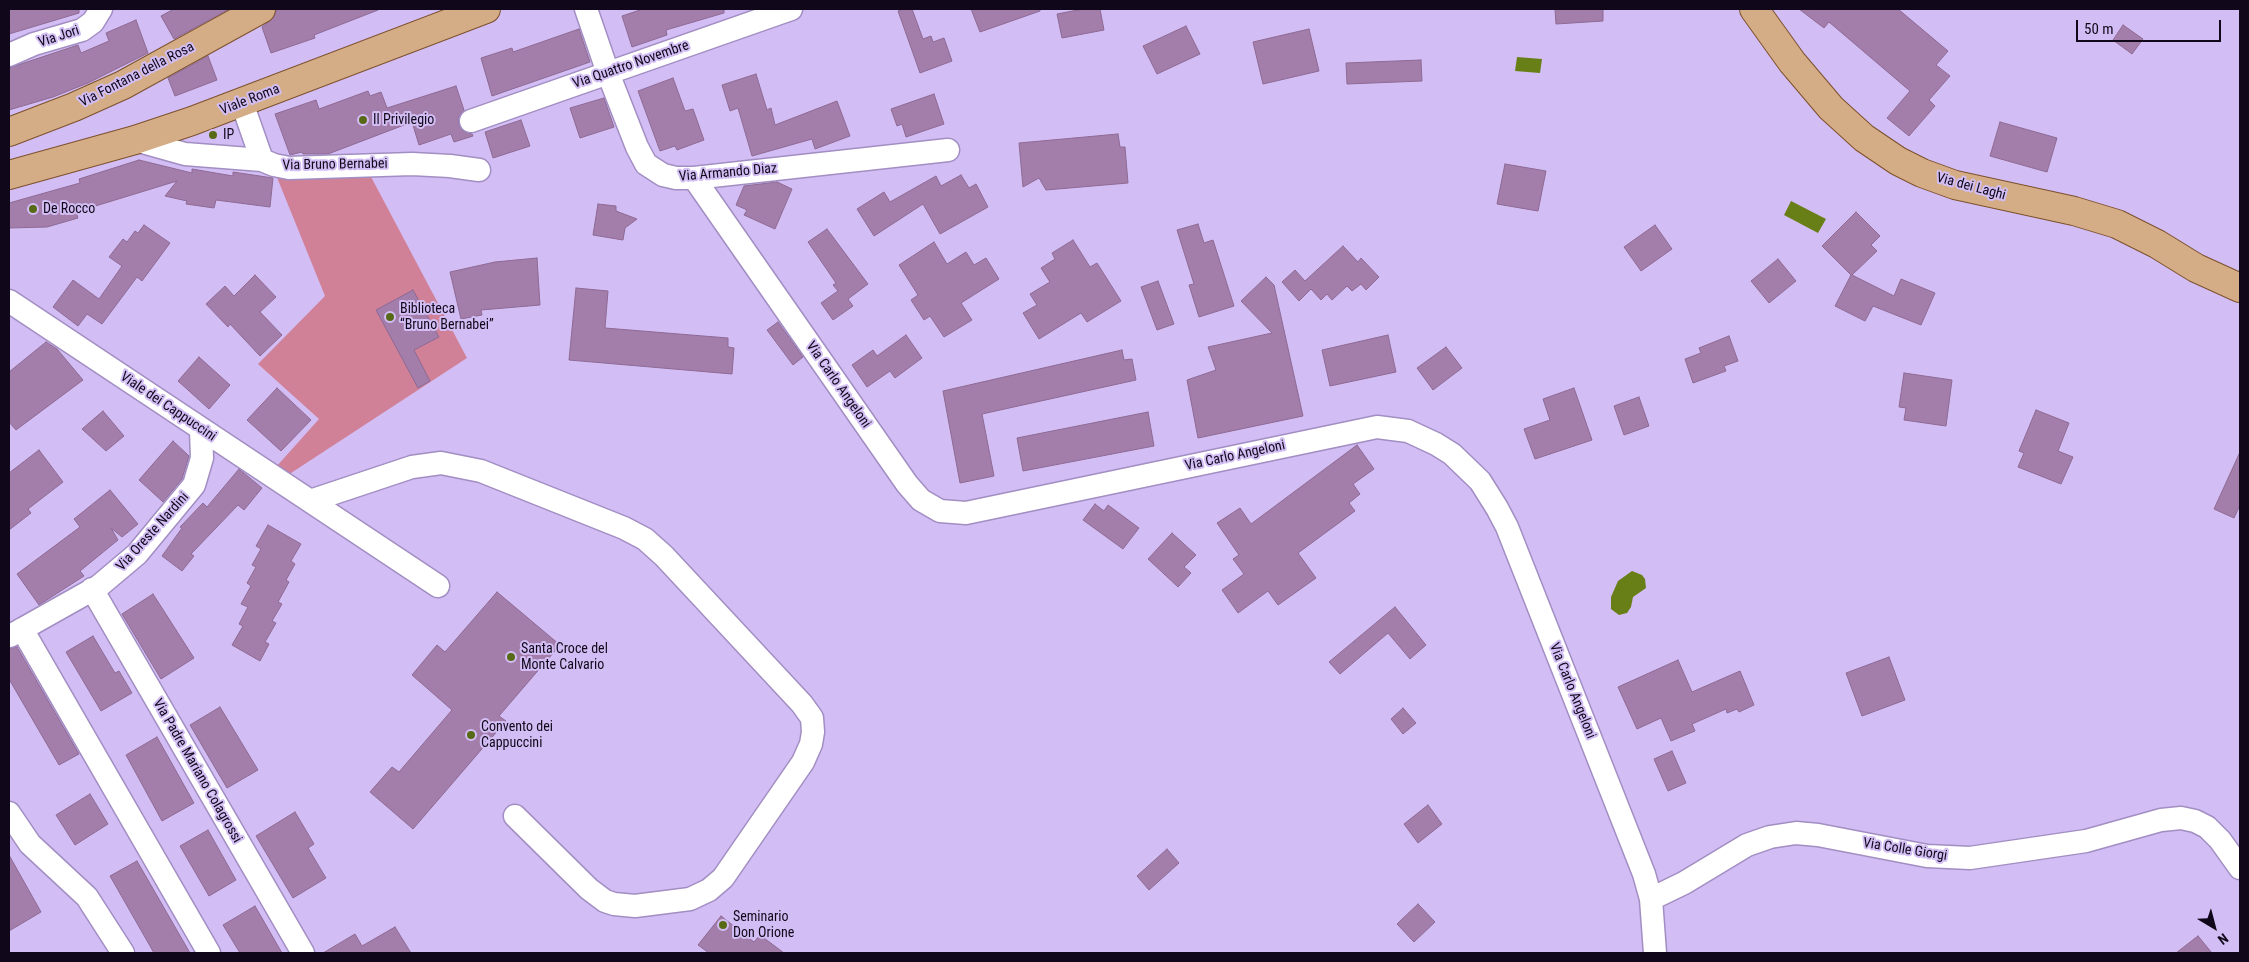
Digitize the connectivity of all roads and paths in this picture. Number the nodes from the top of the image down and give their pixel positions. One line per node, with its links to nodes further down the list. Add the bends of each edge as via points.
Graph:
1 (101, 9): 7 (street, Via Jori, via 93,22 82,30)
2 (261, 9): 11 (main road, Via Fontana della Rosa, via 123,85)
3 (486, 9): 9 (main road, Viale Roma)
4 (586, 9): 8 (street, Via Armando Diaz)
5 (791, 9): 8 (street, Via Quattro Novembre)
6 (1754, 9): 18 (main road, Via dei Laghi, via 1792,62 1831,108 1864,138 1898,161 1955,185 2074,210 2110,221)
7 (9, 55)
8 (608, 73): 10 (street, Via Quattro Novembre); 17 (street, Via Armando Diaz, via 646,164 668,177)
9 (242, 103): 12 (main road, Viale Roma); 14 (street)
10 (471, 121)
11 (9, 132)
12 (135, 140): 14 (street, Via Bruno Bernabei, via 184,154); 16 (main road, Viale Roma)
13 (948, 150): 17 (street, Via Armando Diaz)
14 (262, 160): 15 (street, Via Bruno Bernabei, via 289,168 412,164)
15 (479, 170)
16 (9, 175)
17 (694, 178): 28 (street, Via Carlo Angeloni, via 907,484 921,500 940,511 966,513 1377,427 1408,431 1452,454 1483,485 1507,527)
18 (2240, 288)
19 (9, 301): 20 (street, Viale dei Cappuccini)
20 (201, 430): 21 (street, Viale dei Cappuccini); 23 (street, Via Oreste Nardini, via 201,467 191,491 130,561)
21 (319, 506): 22 (street, Viale dei Cappuccini); 26 (street, via 412,467 441,463 481,471 619,525 645,539 664,556 812,718 811,744 797,770 723,878 709,890 690,899 635,906 605,901)
22 (438, 586)
23 (92, 589): 24 (street, Via Oreste Nardini); 31 (street, Via Padre Mariano Colagrossi)
24 (15, 633): 30 (street)
25 (9, 813): 29 (street, via 30,844 87,897)
26 (515, 816)
27 (2240, 868): 28 (street, Via Colle Giorgi, via 2206,827 2181,818 2160,820 2086,841 1970,858 1927,856 1796,833 1747,845)
28 (1651, 899): 32 (street, Via Carlo Angeloni)
29 (123, 953)
30 (209, 953)
31 (302, 953)
32 (1655, 953)

